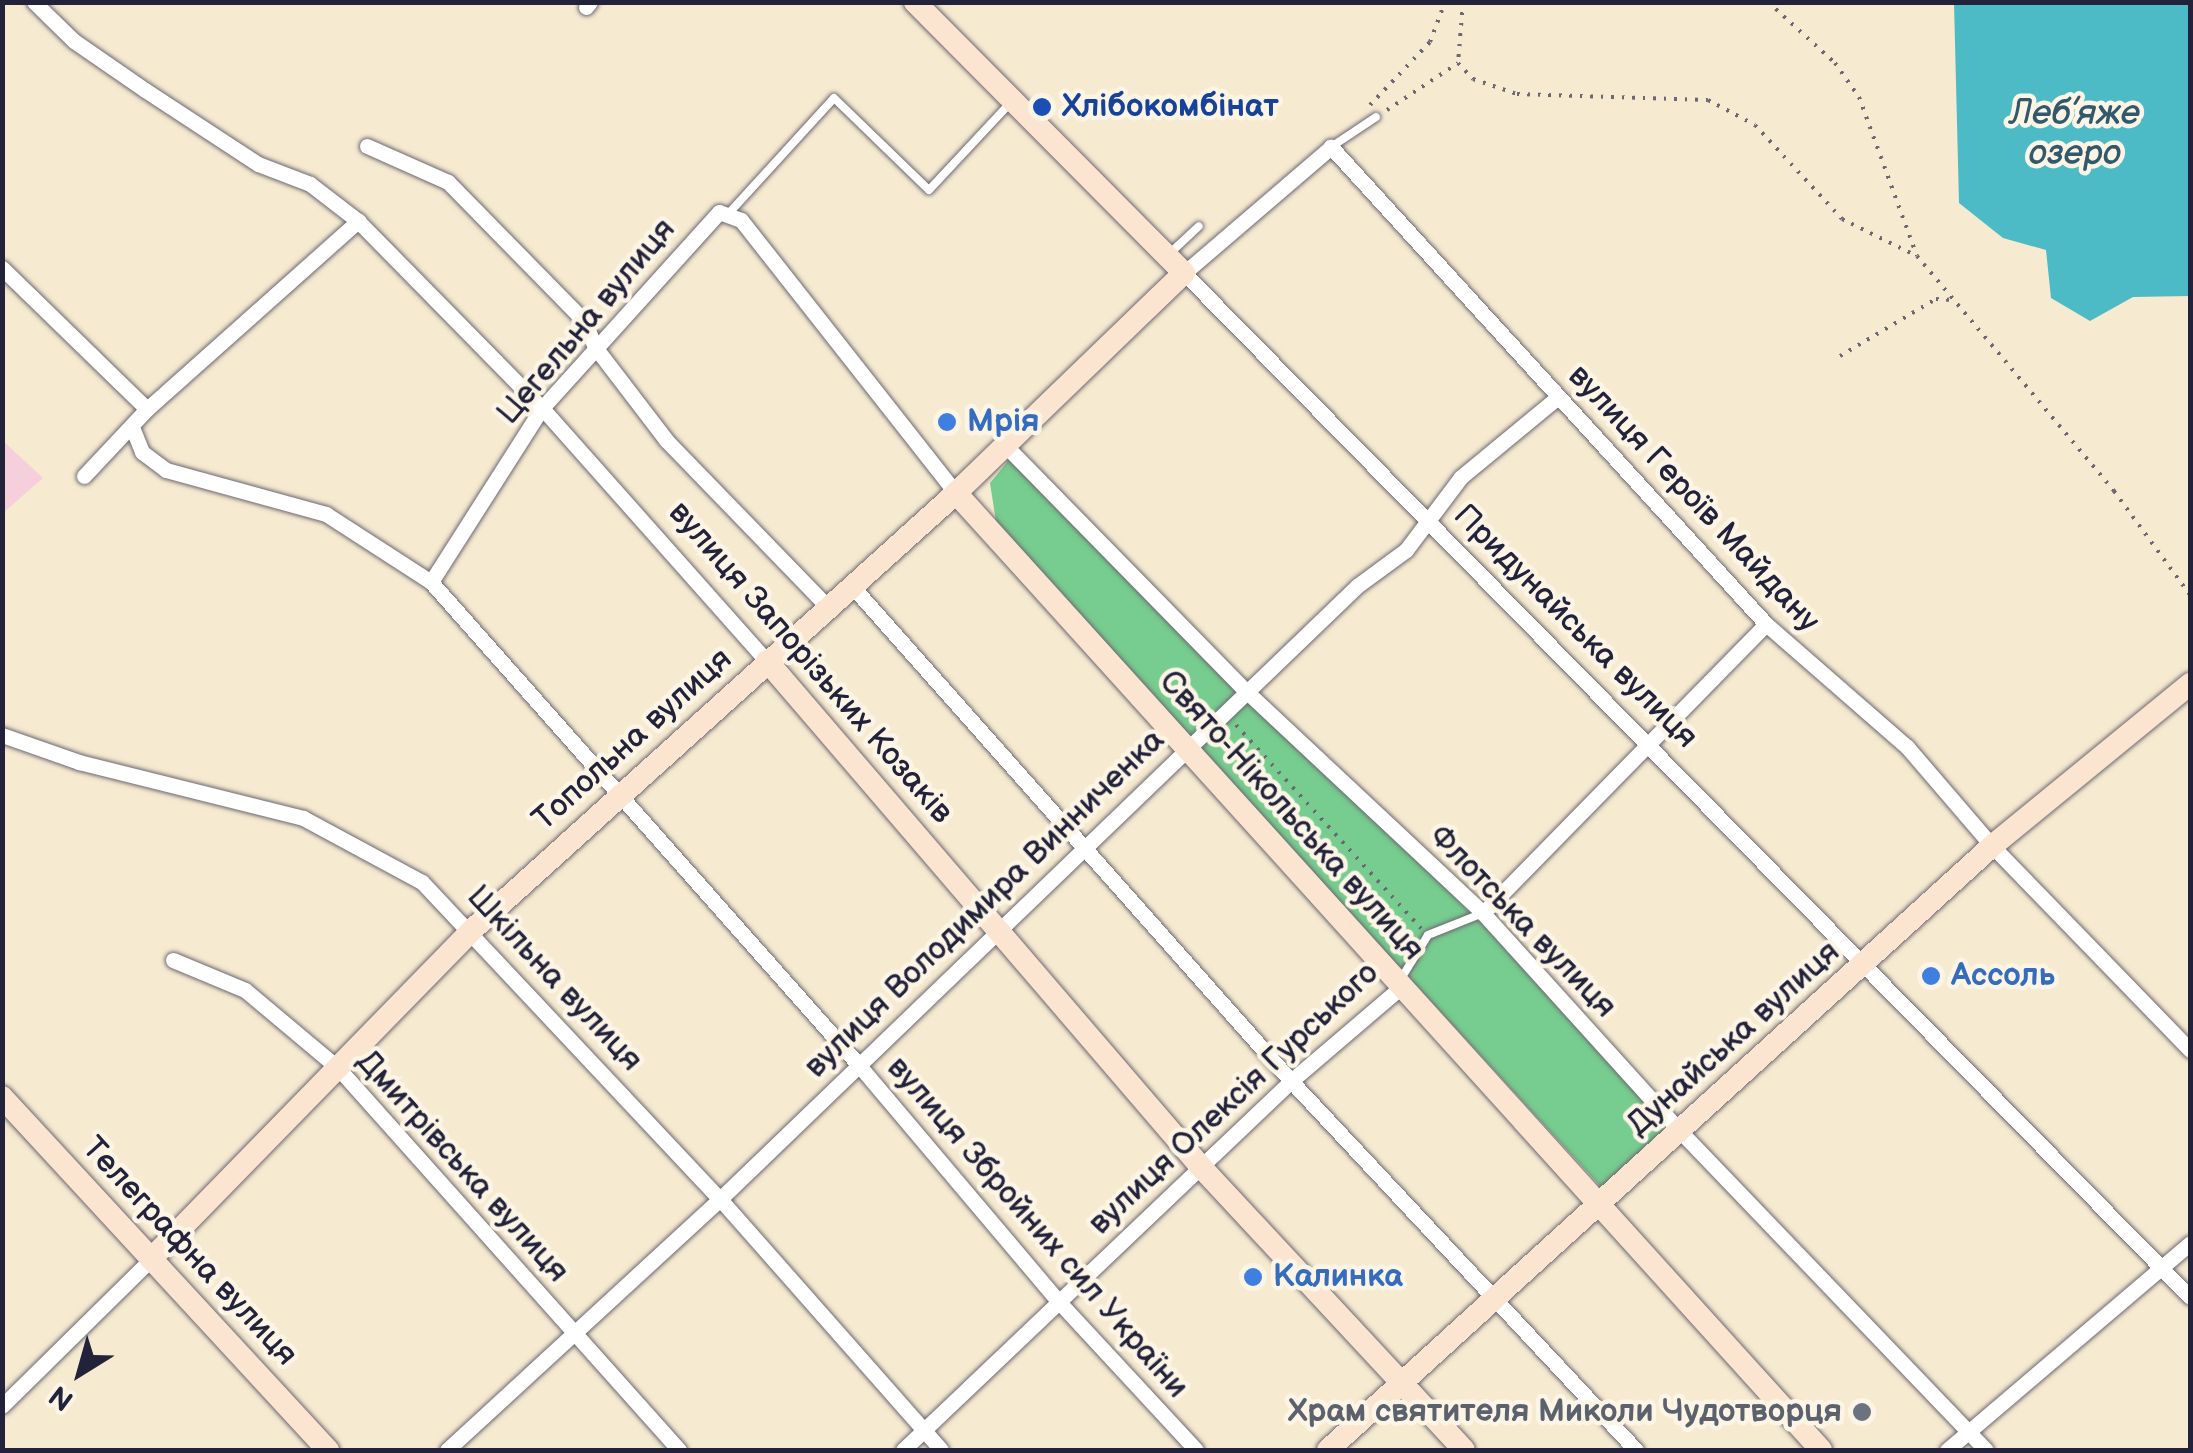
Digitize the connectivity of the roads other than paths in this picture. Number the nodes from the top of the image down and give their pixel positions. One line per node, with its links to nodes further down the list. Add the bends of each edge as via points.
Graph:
1 (34, 2): 8 (street, вулиця Запорізьких Козаків, via 74,41 145,90 258,164 310,184)
2 (915, 2): 3 (main road, Придунайська вулиця)
3 (1014, 100): 7 (lane, via 929,190 834,98); 10 (main road, Придунайська вулиця)
4 (1376, 117): 6 (lane)
5 (367, 146): 13 (street, via 448,182 584,322)
6 (1332, 147): 12 (street, Топольна вулиця); 14 (street, вулиця Героїв Майдану)
7 (730, 212): 13 (street, Цегельна вулиця, via 706,222); 20 (street, Свято-Нікольська вулиця)
8 (358, 221): 15 (street, вулиця Запорізьких Козаків); 16 (street)
9 (1199, 226): 10 (lane)
10 (1168, 254): 12 (main road, Придунайська вулиця)
11 (2, 268): 16 (street)
12 (1184, 272): 18 (main road, Топольна вулиця); 21 (street, Придунайська вулиця)
13 (595, 347): 15 (street, Цегельна вулиця); 24 (street, via 666,440)
14 (1558, 397): 21 (street, вулиця Володимира Винниченка, via 1461,477); 25 (street, вулиця Героїв Майдану, via 1588,421)
15 (542, 408): 22 (street, Цегельна вулиця); 26 (street, вулиця Запорізьких Козаків)
16 (147, 409): 17 (street)
17 (132, 427): 19 (street); 22 (street, вулиця Збройних сил України, via 142,452 166,470 326,514)
18 (1005, 446): 20 (main road, Топольна вулиця); 28 (street, Флотська вулиця)
19 (84, 476)
20 (956, 494): 23 (main road, Топольна вулиця); 31 (main road, Свято-Нікольська вулиця)
21 (1425, 521): 28 (street, вулиця Володимира Винниченка, via 1406,550 1366,578); 30 (street, Придунайська вулиця)
22 (431, 582): 32 (street, вулиця Збройних сил України)
23 (852, 586): 24 (main road, Топольна вулиця); 34 (street)
24 (828, 607): 26 (main road, Топольна вулиця)
25 (1766, 624): 30 (street); 33 (street, вулиця Героїв Майдану, via 1908,747)
26 (767, 661): 32 (main road, Топольна вулиця); 37 (main road, вулиця Запорізьких Козаків)
27 (2190, 684): 33 (main road, Дунайська вулиця)
28 (1246, 691): 31 (street, вулиця Володимира Винниченка); 35 (street, Флотська вулиця)
29 (2, 735): 36 (street, Шкільна вулиця, via 79,762 303,818 422,882)
30 (1646, 746): 35 (street); 39 (street, Придунайська вулиця)
31 (1188, 748): 34 (street, вулиця Володимира Винниченка); 40 (main road, Свято-Нікольська вулиця)
32 (622, 796): 36 (main road, Топольна вулиця); 42 (street, вулиця Збройних сил України)
33 (1992, 846): 39 (main road, Дунайська вулиця); 41 (street, вулиця Героїв Майдану)
34 (1086, 848): 37 (street, вулиця Володимира Винниченка); 44 (street)
35 (1484, 914): 40 (lane, вулиця Олексія Гурського, via 1428,935 1410,955); 46 (street, Флотська вулиця)
36 (473, 929): 43 (main road, Топольна вулиця); 48 (street, Шкільна вулиця)
37 (1000, 932): 42 (street, вулиця Володимира Винниченка); 47 (main road, вулиця Запорізьких Козаків)
38 (173, 960): 43 (street, Дмитрівська вулиця, via 245,990)
39 (1863, 967): 46 (main road, Дунайська вулиця); 52 (street, Придунайська вулиця)
40 (1401, 988): 44 (street, вулиця Олексія Гурського); 49 (main road, Свято-Нікольська вулиця)
41 (2190, 1050)
42 (857, 1063): 48 (street, вулиця Володимира Винниченка); 55 (street, вулиця Збройних сил України)
43 (339, 1069): 51 (main road, Топольна вулиця); 56 (street, Дмитрівська вулиця)
44 (1291, 1082): 47 (street, вулиця Олексія Гурського); 54 (street)
45 (2, 1097): 51 (main road, Телеграфна вулиця)
46 (1679, 1130): 49 (main road, Дунайська вулиця); 60 (street, Флотська вулиця)
47 (1201, 1167): 55 (street, вулиця Олексія Гурського); 57 (main road, вулиця Запорізьких Козаків)
48 (720, 1199): 56 (street, вулиця Володимира Винниченка); 59 (street, Шкільна вулиця)
49 (1599, 1208): 54 (main road, Дунайська вулиця); 70 (main road, Свято-Нікольська вулиця)
50 (2190, 1243): 52 (street)
51 (151, 1259): 58 (street, Топольна вулиця); 61 (main road, Телеграфна вулиця)
52 (2163, 1268): 53 (street, Придунайська вулиця); 60 (street)
53 (2190, 1297)
54 (1495, 1299): 57 (main road, Дунайська вулиця); 69 (street)
55 (1060, 1304): 59 (street, вулиця Олексія Гурського); 66 (street, вулиця Збройних сил України)
56 (571, 1332): 62 (street, вулиця Володимира Винниченка); 63 (street, Дмитрівська вулиця)
57 (1403, 1382): 67 (main road, Дунайська вулиця); 68 (main road, вулиця Запорізьких Козаків)
58 (2, 1406)
59 (924, 1430): 64 (street, вулиця Олексія Гурського); 65 (street, Шкільна вулиця)
60 (1968, 1433): 71 (street); 72 (street, Флотська вулиця)
61 (328, 1450)
62 (447, 1450)
63 (679, 1450)
64 (903, 1450)
65 (941, 1450)
66 (1196, 1450)
67 (1328, 1450)
68 (1464, 1450)
69 (1636, 1450)
70 (1821, 1450)
71 (1947, 1450)
72 (1986, 1450)

